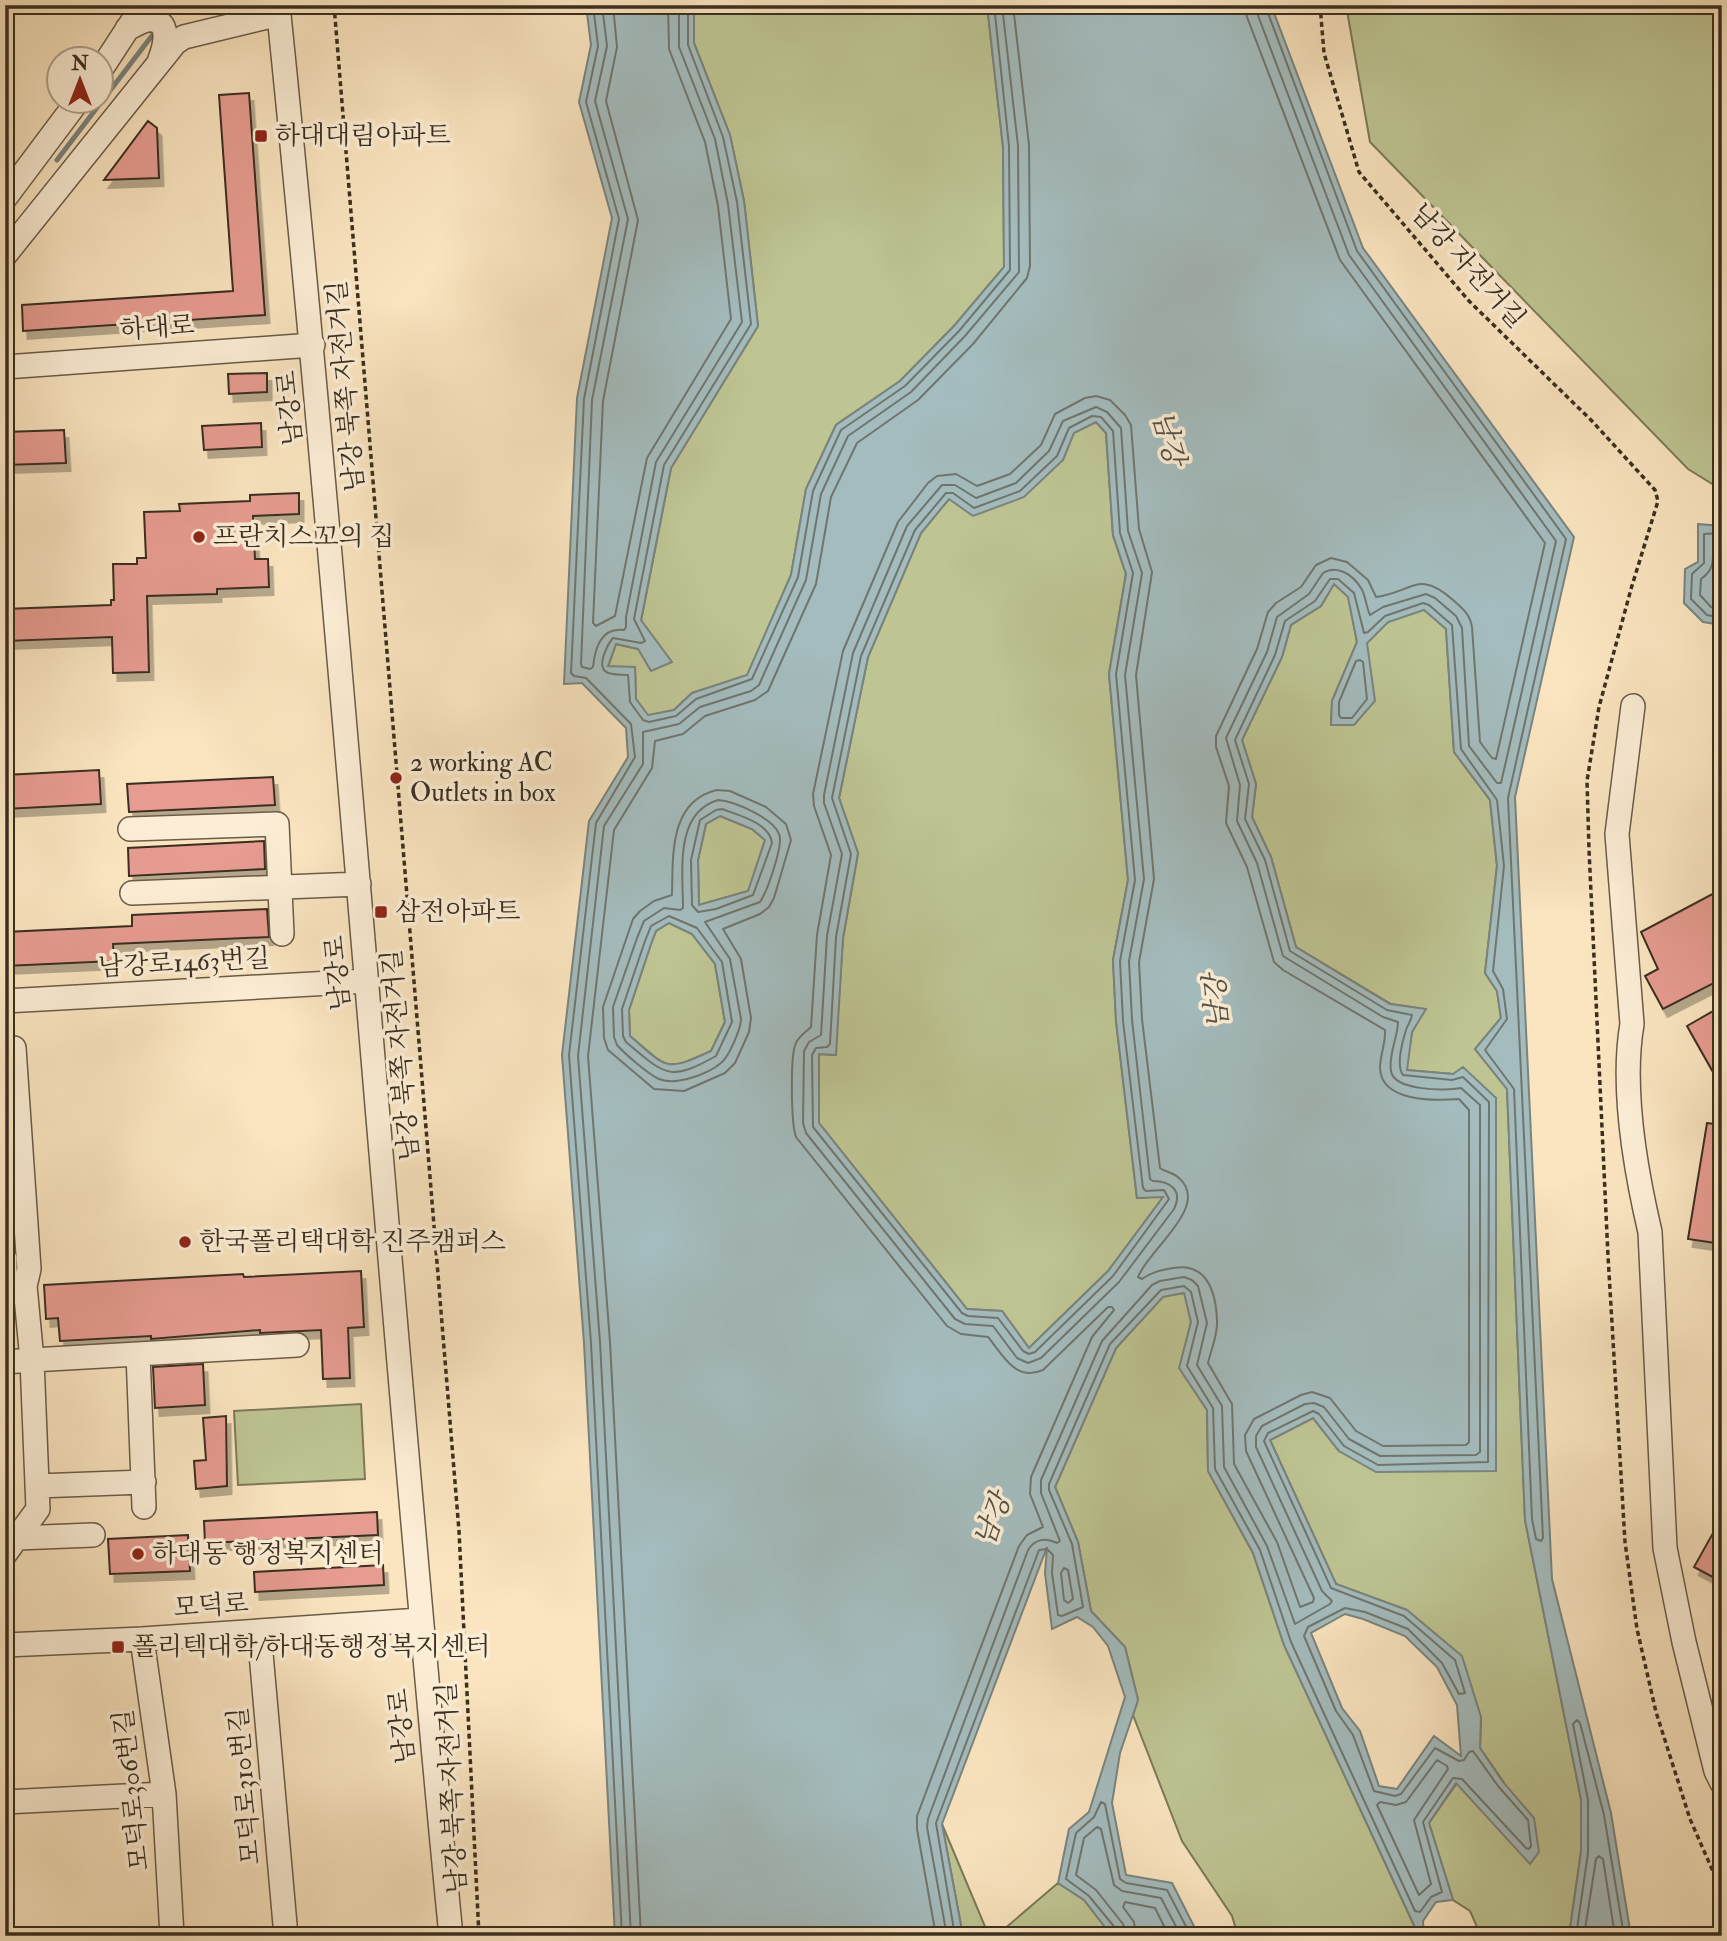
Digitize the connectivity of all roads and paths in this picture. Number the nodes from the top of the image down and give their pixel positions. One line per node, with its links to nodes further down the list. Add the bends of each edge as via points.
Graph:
1 (143, 5): 5 (street)
2 (334, 5): 44 (path, 남강 북쪽 자전거길, via 459,1531)
3 (1320, 5): 13 (path, 남강 자전거길, via 1324,53 1359,172 1469,301 1655,490)
4 (279, 9): 7 (street, via 184,37); 11 (street, 남강로)
5 (127, 29): 6 (street); 7 (street, via 147,20 164,28 167,41)
6 (116, 46)
7 (160, 59): 10 (street)
8 (67, 116): 9 (street)
9 (5, 198)
10 (5, 255)
11 (313, 345): 12 (street, 하대로); 16 (street, 남강로)
12 (5, 368)
13 (1655, 514)
14 (1633, 706): 38 (street, via 1617,834 1632,1024 1628,1068 1638,1181 1650,1232 1665,1548 1684,1642)
15 (130, 829): 17 (street, via 277,824)
16 (359, 884): 17 (street); 20 (street, 남강로)
17 (280, 888): 18 (street); 19 (street)
18 (132, 893)
19 (282, 934)
20 (367, 981): 21 (street, 남강로1463번길); 34 (street, 남강로)
21 (5, 1001)
22 (5, 1048): 27 (street, via 13,1048)
23 (5, 1259): 24 (street)
24 (5, 1272)
25 (298, 1345): 26 (street)
26 (138, 1354): 27 (street); 29 (street)
27 (32, 1360): 28 (street); 30 (street)
28 (5, 1362)
29 (144, 1482): 30 (street); 31 (street)
30 (37, 1486): 33 (street, via 38,1509)
31 (144, 1507)
32 (93, 1535): 33 (street)
33 (9, 1542)
34 (420, 1620): 35 (street, 모덕로); 43 (street, 남강로)
35 (259, 1631): 36 (street, 모덕로); 42 (street, 모덕로310번길)
36 (142, 1639): 37 (street, 모덕로); 39 (street, 모덕로306번길)
37 (5, 1645)
38 (1722, 1783)
39 (164, 1794): 40 (street); 41 (street, 모덕로306번길)
40 (5, 1802)
41 (172, 1936)
42 (286, 1936)
43 (451, 1936)
44 (479, 1936)

